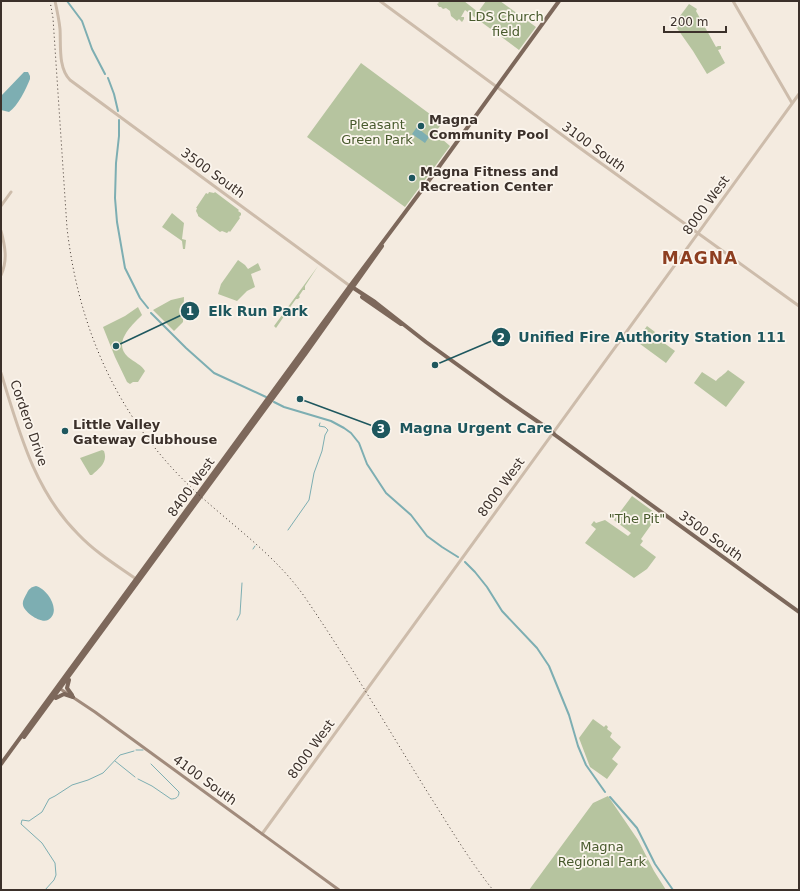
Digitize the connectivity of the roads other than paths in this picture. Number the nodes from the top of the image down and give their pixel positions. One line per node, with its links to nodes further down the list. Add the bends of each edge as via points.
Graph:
1 (55, 1): 13 (street, 3500 South, via 63,66 66,75 73,82)
2 (380, 1): 5 (street, 3100 South)
3 (559, 1): 5 (main road, 8400 West)
4 (733, 1): 7 (street)
5 (496, 87): 11 (street, 3100 South); 13 (main road, 8400 West)
6 (799, 94): 7 (street, 8000 West)
7 (792, 103): 11 (street, 8000 West)
8 (11, 192): 9 (street)
9 (1, 206)
10 (1, 232): 12 (street, via 6,252)
11 (698, 233): 14 (street, 3100 South); 16 (street, 8000 West)
12 (1, 275)
13 (352, 288): 16 (main road, 3500 South); 17 (main road, 8400 West)
14 (799, 306)
15 (1, 373): 17 (street, Cordero Drive, via 29,458 51,500 83,539)
16 (553, 433): 18 (main road, 3500 South); 25 (street, 8000 West)
17 (137, 580): 19 (main road, 8400 West); 20 (main road, 8400 West)
18 (799, 612)
19 (79, 663): 20 (main road, 8400 West); 21 (main road, via 67,685)
20 (59, 688): 21 (main road, 4100 South); 22 (main road); 23 (main road)
21 (73, 697): 22 (main road, via 66,694 57,696); 25 (main road, 4100 South)
22 (22, 740): 24 (main road)
23 (1, 764)
24 (1, 767)
25 (262, 834): 26 (main road, 4100 South)
26 (339, 890)

